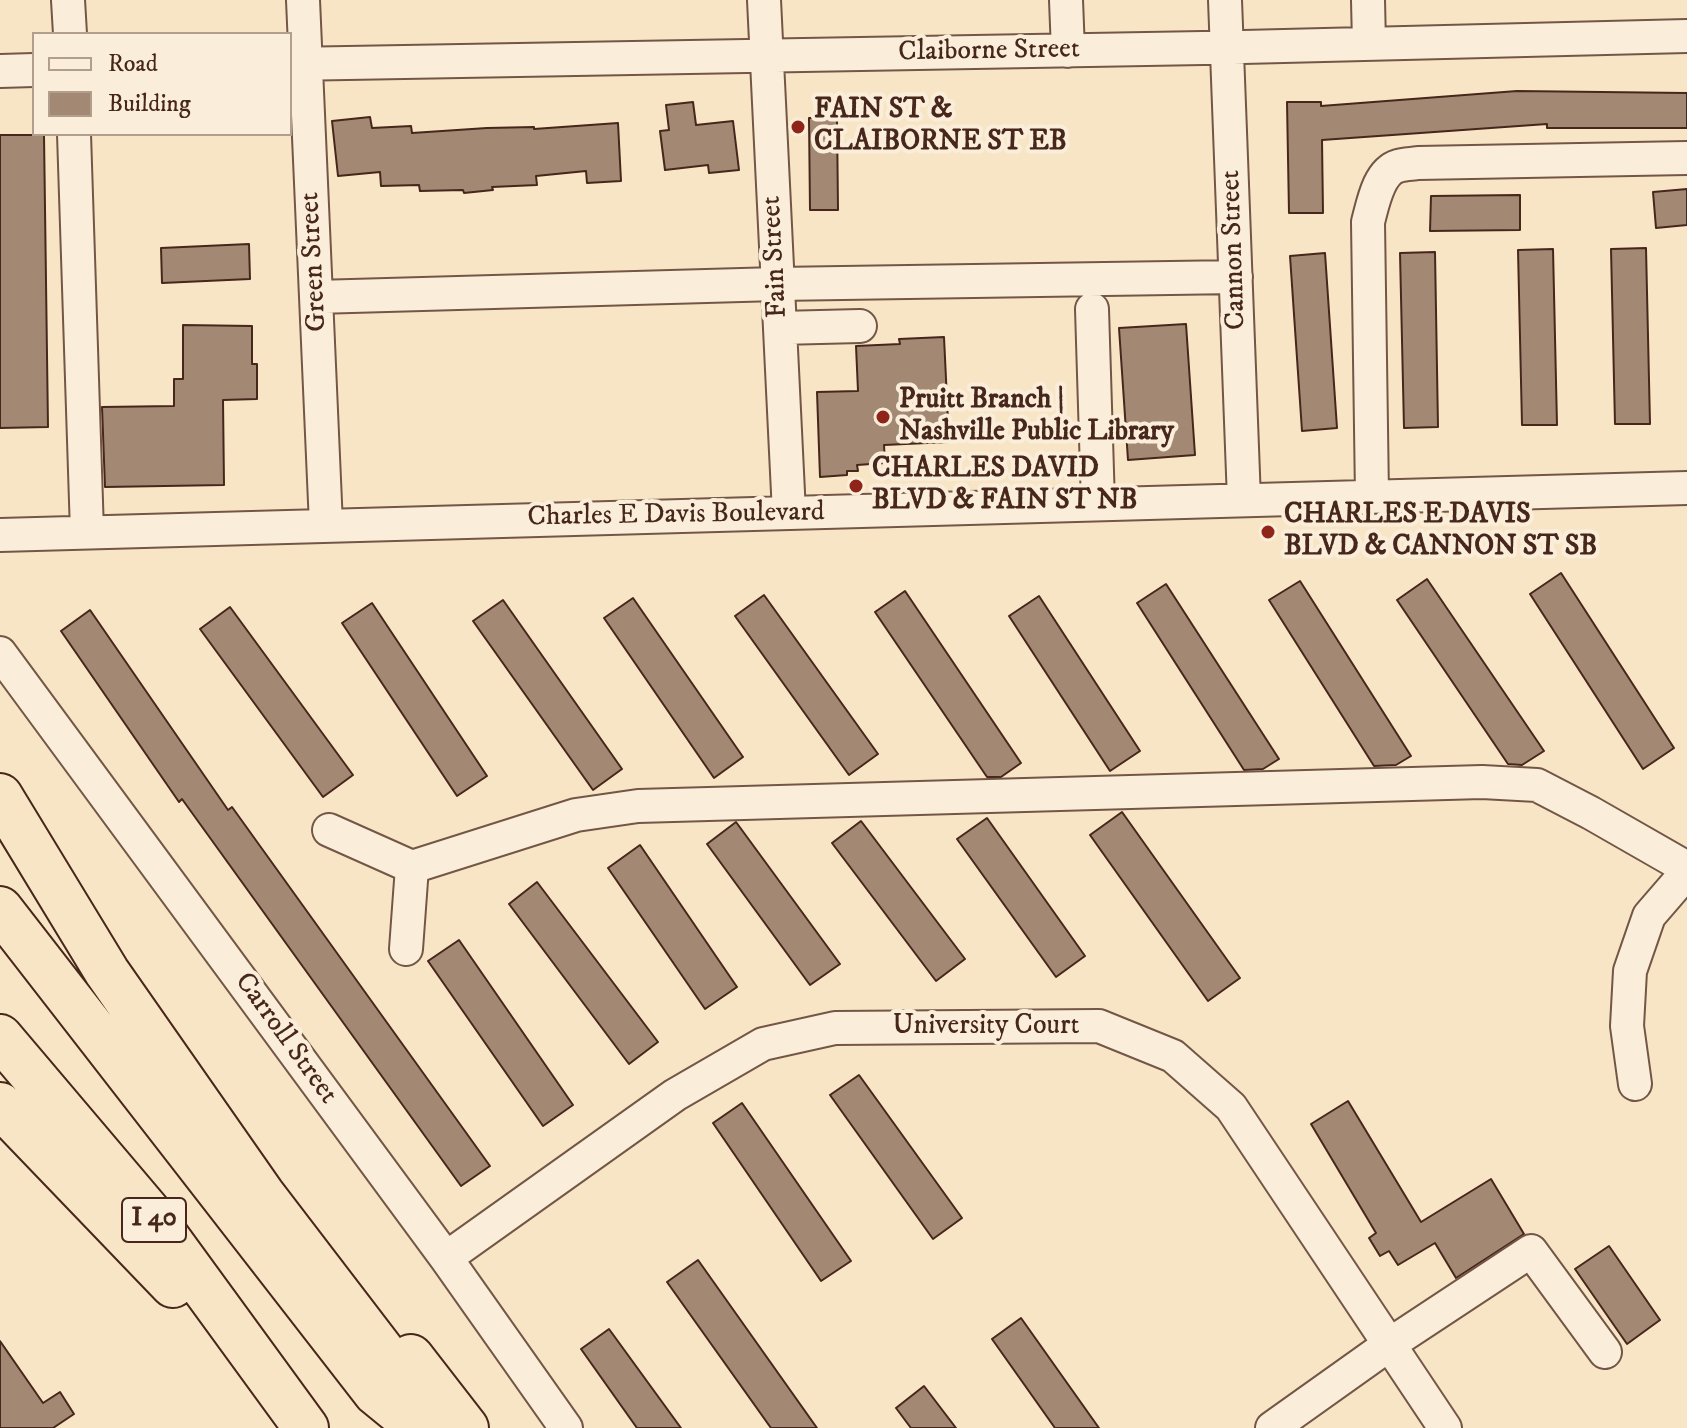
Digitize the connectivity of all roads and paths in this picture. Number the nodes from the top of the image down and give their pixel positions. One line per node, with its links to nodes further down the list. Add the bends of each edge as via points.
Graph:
1 (68, 0): 7 (street)
2 (303, 0): 13 (street, Green Street)
3 (764, 0): 12 (street, Fain Street)
4 (1066, 0): 11 (street)
5 (1225, 0): 10 (street, Cannon Street)
6 (1368, 0): 9 (street)
7 (70, 32)
8 (1687, 36): 9 (street, Claiborne Street)
9 (1369, 44): 10 (street, Claiborne Street)
10 (1227, 47): 11 (street, Claiborne Street); 18 (street, Cannon Street)
11 (1068, 51): 12 (street, Claiborne Street)
12 (766, 57): 13 (street, Claiborne Street); 19 (street, Fain Street)
13 (298, 64): 20 (street, Green Street)
14 (32, 70): 15 (street)
15 (0, 71)
16 (74, 136): 30 (street)
17 (1687, 158): 25 (street, via 1418,163 1396,166 1387,175 1376,191 1368,222)
18 (1236, 277): 19 (street); 26 (street, Cannon Street)
19 (777, 284): 20 (street); 23 (street, Fain Street)
20 (316, 297): 29 (street, Green Street)
21 (1092, 309): 27 (street)
22 (860, 326): 23 (street)
23 (780, 328): 28 (street, Fain Street)
24 (1687, 488): 25 (street, Charles E Davis Boulevard)
25 (1372, 496): 26 (street, Charles E Davis Boulevard)
26 (1244, 500): 27 (street, Charles E Davis Boulevard)
27 (1098, 504): 28 (street, Charles E Davis Boulevard)
28 (789, 513): 29 (street, Charles E Davis Boulevard)
29 (326, 525): 30 (street, Charles E Davis Boulevard)
30 (87, 532): 31 (street, Charles E Davis Boulevard)
31 (0, 535)
32 (0, 653): 43 (street, Carroll Street)
33 (0, 796): 42 (highway, via 107,972)
34 (329, 830): 35 (street)
35 (412, 867): 36 (street, via 576,815 638,806 1482,782 1537,785); 38 (street)
36 (1687, 870): 40 (street, via 1649,916 1630,971 1627,1026)
37 (0, 909): 47 (highway, via 376,1393)
38 (406, 949)
39 (0, 1037): 46 (highway, I 40, via 150,1214)
40 (1635, 1084)
41 (0, 1105): 46 (highway)
42 (262, 1194): 47 (highway, via 402,1377); 48 (highway, via 319,1239)
43 (446, 1258): 44 (street, University Court, via 675,1095 763,1044 835,1028 1099,1026 1173,1056 1231,1107); 49 (street, Carroll Street)
44 (1390, 1344): 45 (street, via 1531,1251); 50 (street); 51 (street, University Court)
45 (1605, 1352)
46 (300, 1421)
47 (421, 1428)
48 (466, 1428)
49 (566, 1428)
50 (1272, 1428)
51 (1445, 1428)

